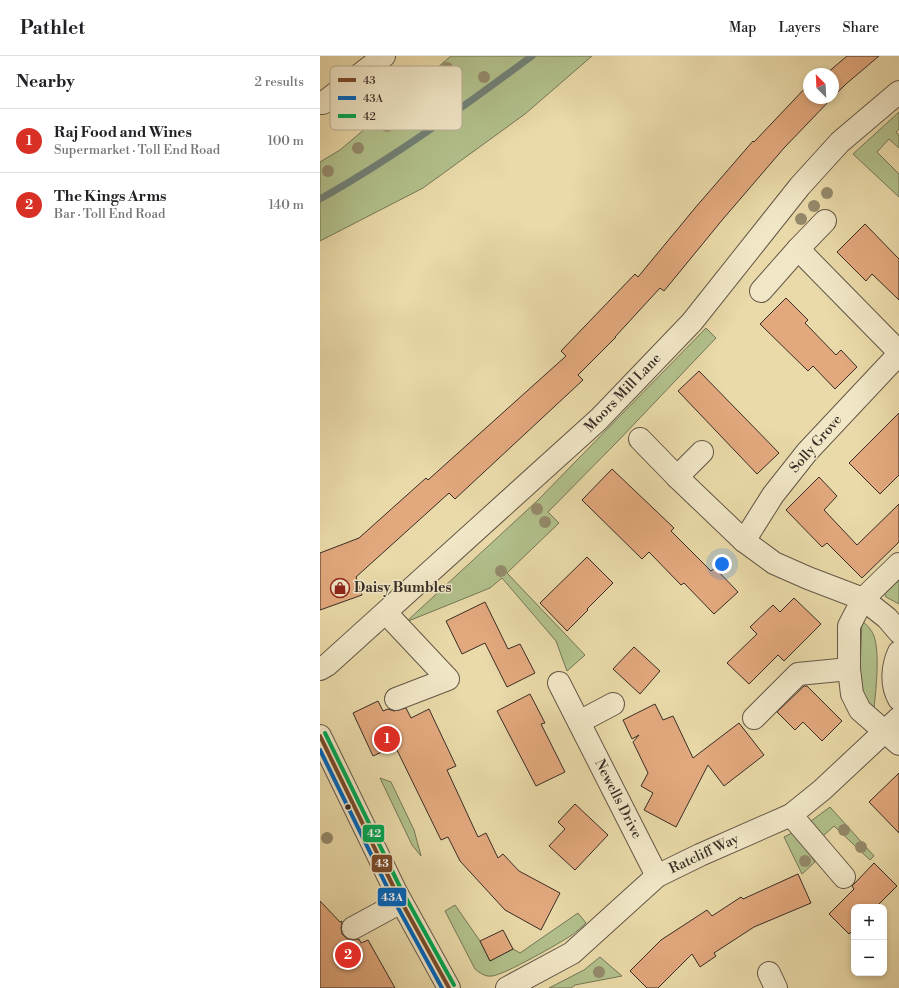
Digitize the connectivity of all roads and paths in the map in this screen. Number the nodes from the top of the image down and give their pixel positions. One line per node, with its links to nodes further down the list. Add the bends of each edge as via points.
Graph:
1 (384, 56): 2 (street)
2 (371, 66)
3 (899, 92): 16 (street, Moors Mill Lane, via 840,142 800,186 692,322 599,419)
4 (330, 98): 5 (street)
5 (320, 103)
6 (825, 221): 7 (street)
7 (798, 249): 8 (street); 9 (street, Solly Grove)
8 (761, 291)
9 (899, 353): 13 (street, Solly Grove, via 807,452 773,495)
10 (640, 439): 12 (street)
11 (702, 452): 12 (street)
12 (677, 477): 13 (street)
13 (744, 541): 15 (street, via 774,563)
14 (899, 564): 15 (street)
15 (863, 599): 17 (street, via 887,618); 20 (street, via 849,626)
16 (386, 613): 19 (street, Moors Mill Lane); 22 (street, via 448,679)
17 (899, 632)
18 (899, 652): 23 (street, via 893,668 893,683)
19 (320, 669)
20 (849, 670): 25 (street, via 798,674); 27 (street, via 852,694 860,710)
21 (559, 683): 26 (street, Newells Drive)
22 (396, 699)
23 (899, 700)
24 (613, 704): 26 (street)
25 (754, 718)
26 (579, 722): 30 (street, Newells Drive)
27 (895, 731): 29 (street, Ratcliff Way)
28 (320, 736): 32 (street)
29 (792, 815): 30 (street, Ratcliff Way, via 700,854); 31 (street)
30 (657, 876): 35 (street, Ratcliff Way, via 572,953)
31 (844, 877)
32 (401, 902): 33 (street); 34 (street)
33 (353, 928)
34 (449, 988)
35 (507, 988)

